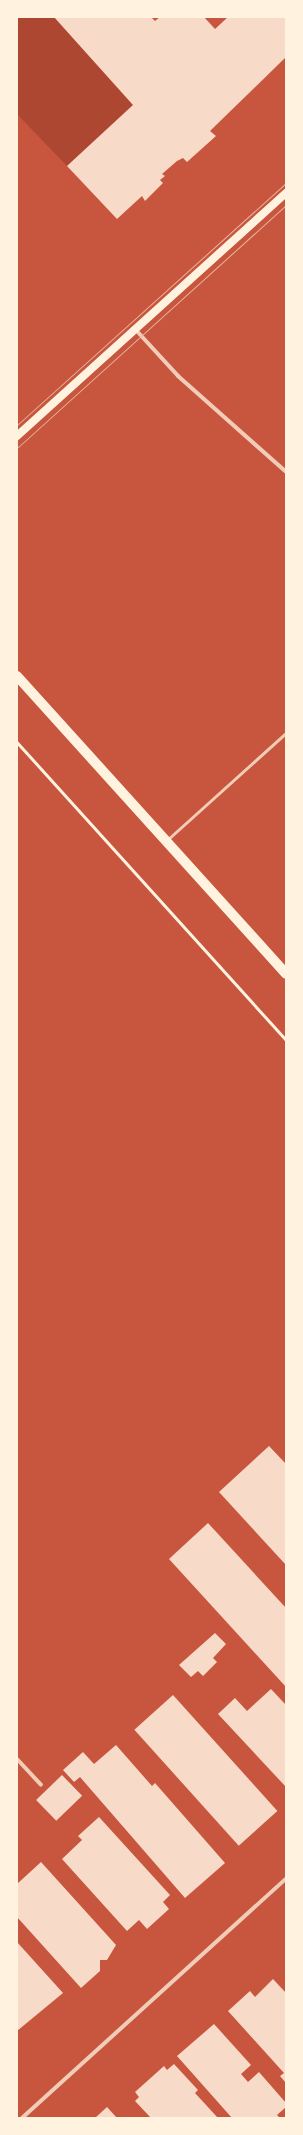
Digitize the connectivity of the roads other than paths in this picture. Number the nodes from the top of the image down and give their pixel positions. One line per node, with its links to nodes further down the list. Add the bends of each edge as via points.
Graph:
1 (286, 193): 2 (main road)
2 (135, 329): 3 (main road); 4 (street, via 183,381)
3 (17, 436)
4 (286, 472)
5 (17, 676): 7 (main road)
6 (286, 733): 7 (lane)
7 (165, 841): 8 (main road)
8 (286, 974)
9 (17, 1759): 10 (street)
10 (41, 1785)
11 (286, 1879): 12 (street)
12 (22, 2118)

